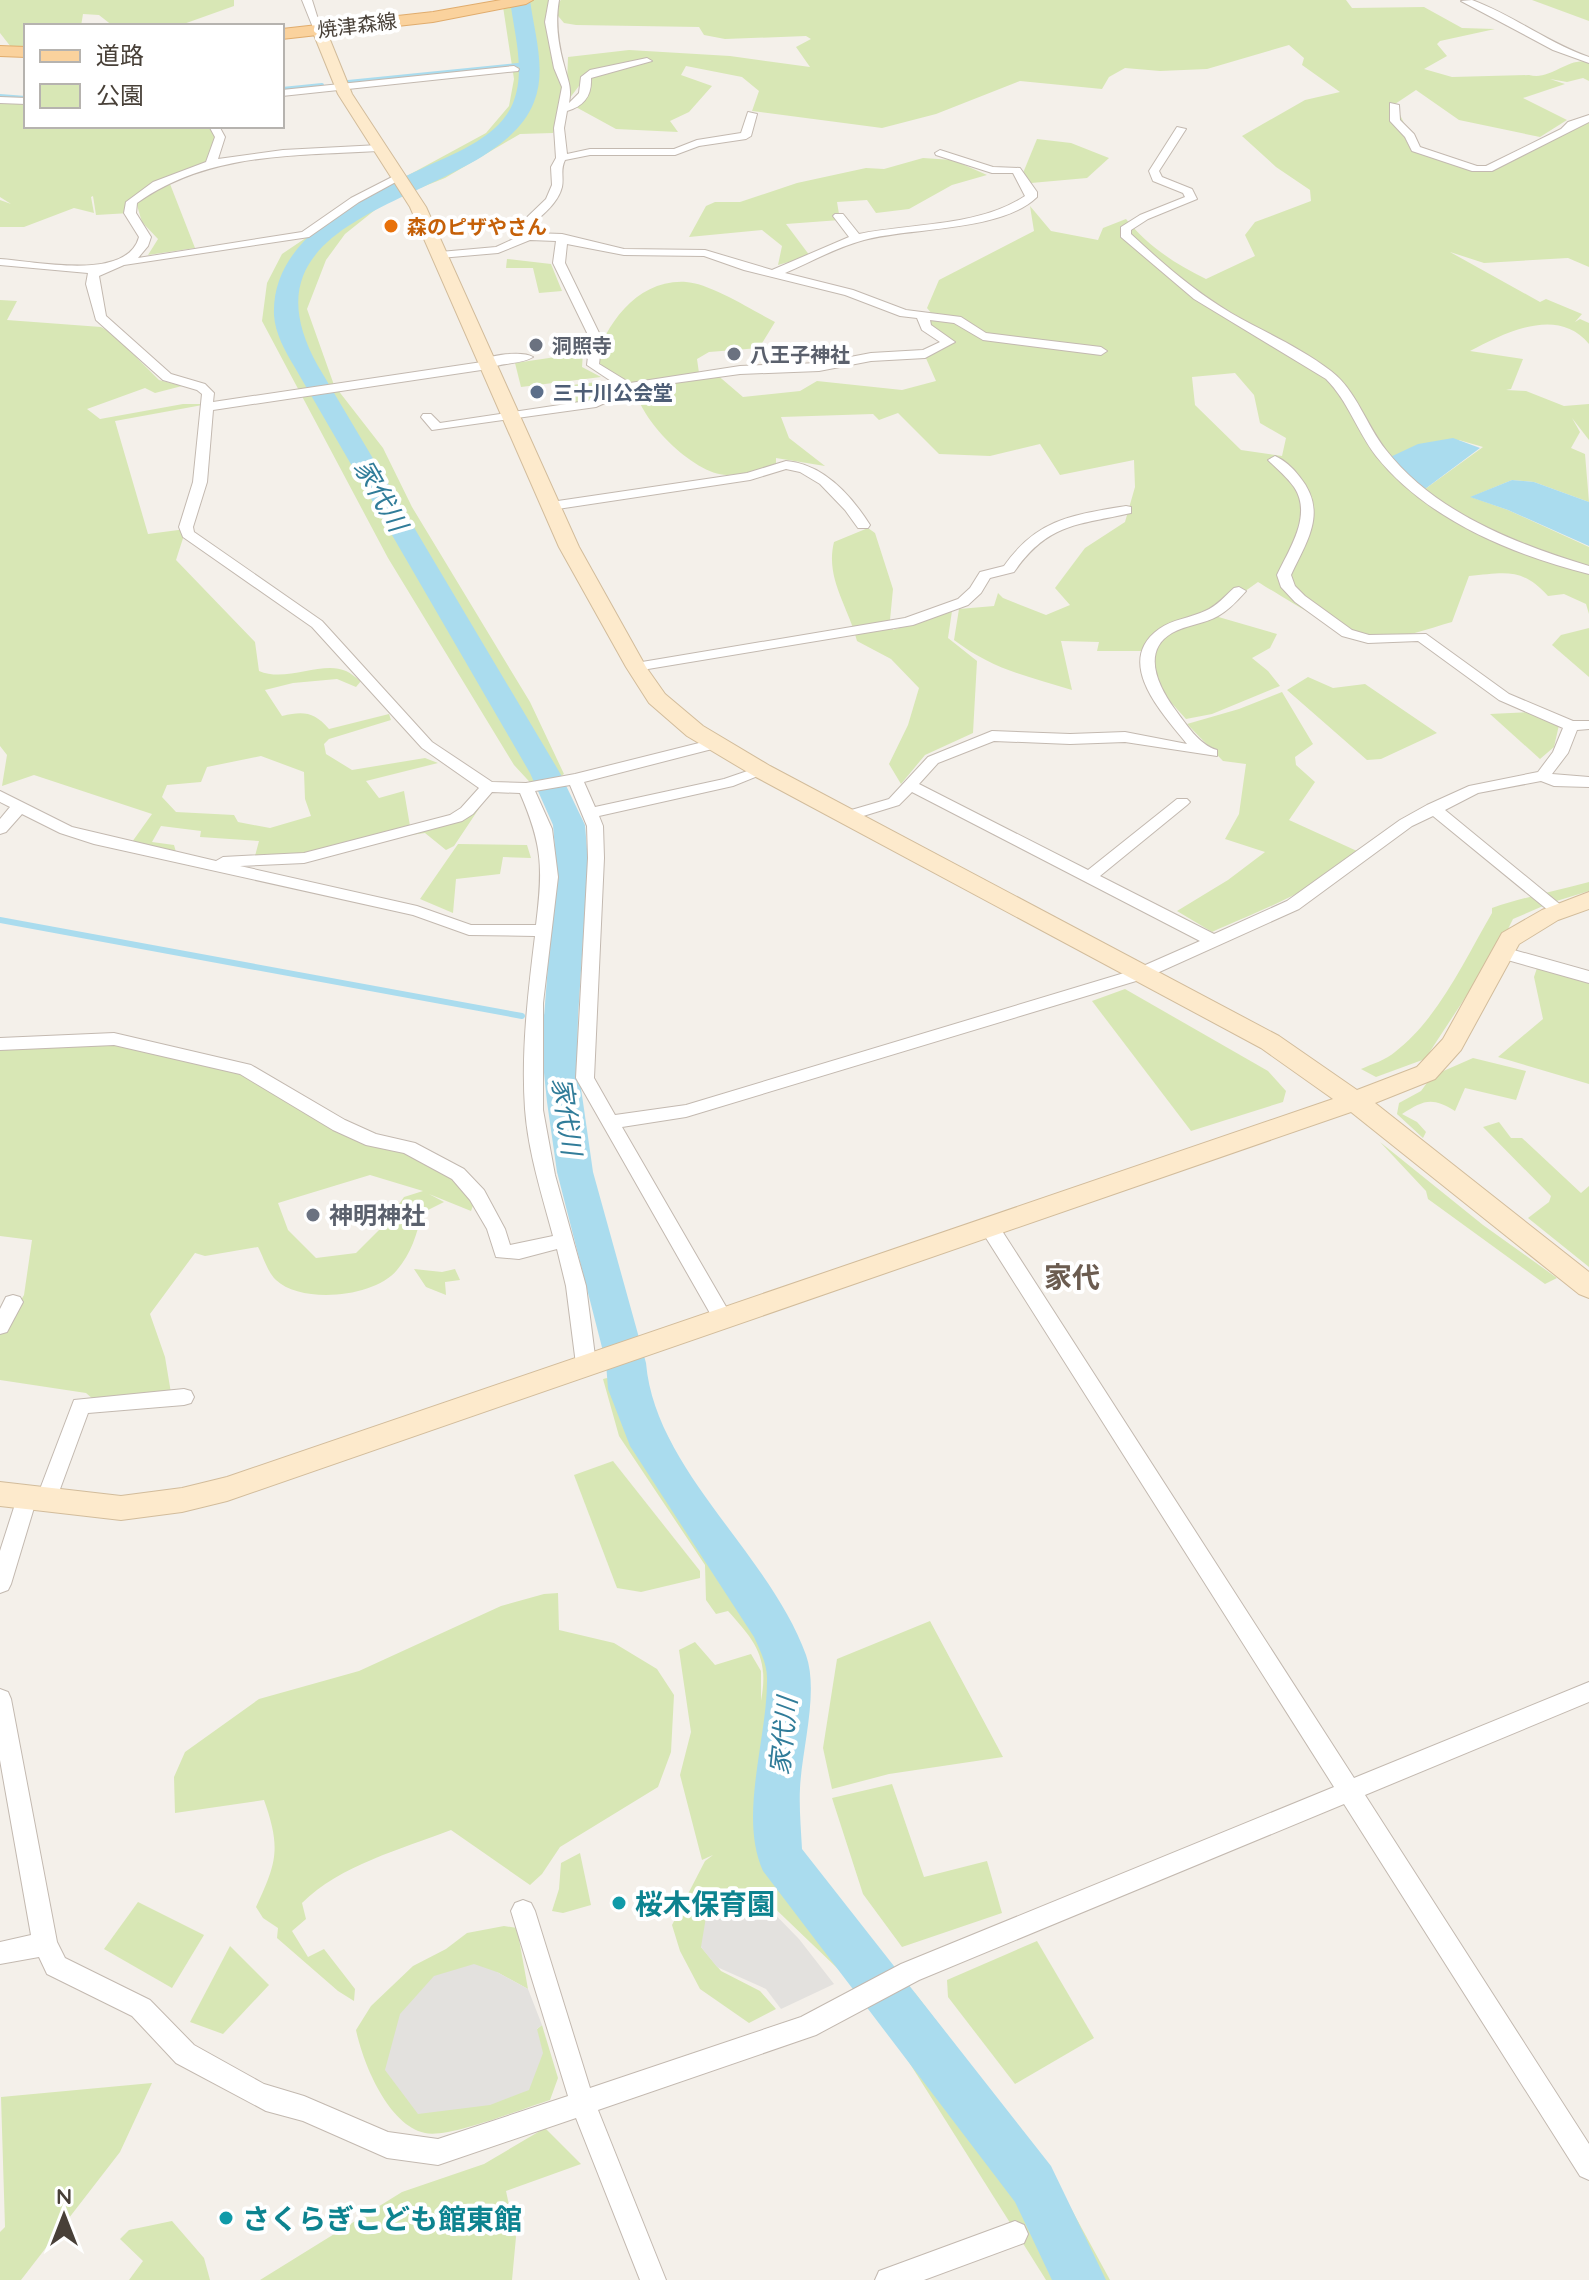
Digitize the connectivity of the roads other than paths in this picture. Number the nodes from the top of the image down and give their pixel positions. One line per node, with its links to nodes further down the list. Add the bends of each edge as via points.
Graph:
1 (307, 0): 5 (street)
2 (526, 0): 5 (main road, 焼津森線)
3 (554, 0): 17 (street, via 550,22 567,87)
4 (1466, 1): 9 (street, via 1490,8 1566,54)
5 (319, 30): 6 (main road, 焼津森線); 12 (street)
6 (284, 34)
7 (0, 51): 8 (main road)
8 (24, 52)
9 (1589, 60)
10 (647, 61): 17 (street, via 594,72 586,77 581,101)
11 (514, 69): 12 (street)
12 (341, 86): 13 (street); 22 (street)
13 (284, 93)
14 (0, 100): 15 (street)
15 (24, 101)
16 (1394, 105): 19 (street, via 1395,121 1416,149 1476,169 1488,169)
17 (564, 109): 24 (street)
18 (752, 114): 24 (street, via 746,136 675,152 590,152)
19 (1589, 118)
20 (215, 128): 25 (street, via 220,137)
21 (1181, 129): 47 (street, via 1154,171 1157,179 1188,191 1191,199 1144,217 1125,229 1125,235 1213,307 1331,377 1381,454 1406,481 1450,513)
22 (379, 148): 25 (street); 26 (street)
23 (940, 153): 30 (street, via 992,170 1016,170 1031,197 1024,205 980,217)
24 (561, 158): 28 (street, via 551,200 527,223)
25 (211, 163): 33 (street, via 169,176 132,202 130,213 144,243 130,259)
26 (402, 184): 31 (street); 33 (street, via 355,200 305,235)
27 (839, 216): 30 (street)
28 (528, 237): 29 (street); 31 (street, via 498,250)
29 (562, 237): 34 (street, via 624,252 705,253); 39 (street, via 559,263 596,339 593,365)
30 (855, 239): 34 (street)
31 (440, 255): 38 (street)
32 (0, 262): 33 (street)
33 (104, 268): 40 (street, via 93,274 92,284 100,317 167,377 201,387 208,393)
34 (776, 273): 35 (street)
35 (922, 315): 36 (street, via 957,320 985,336); 39 (street, via 926,327 949,342 925,354 740,370)
36 (1101, 351)
37 (527, 357): 38 (street)
38 (487, 363): 40 (street); 41 (street)
39 (629, 388): 41 (street, via 596,403)
40 (207, 407): 58 (street, via 200,482 188,534 317,624 427,745)
41 (510, 416): 42 (street, via 437,427); 44 (street)
42 (427, 417)
43 (1275, 460): 51 (street, via 1307,493 1307,523 1284,575 1300,599 1347,633 1368,639 1421,637 1490,690)
44 (551, 506): 46 (street, via 750,476 793,464 819,475); 49 (street)
45 (1126, 510): 49 (street, via 1054,524 1021,549 1009,569 985,575 963,602 908,622)
46 (863, 525)
47 (1589, 570)
48 (1239, 591): 57 (street, via 1220,609 1162,633 1148,651 1148,681 1206,752 1125,737 992,736 933,760)
49 (636, 667): 52 (street, via 657,698)
50 (1589, 725): 51 (street)
51 (1571, 726): 54 (street)
52 (715, 744): 53 (street); 55 (street)
53 (762, 771): 64 (street); 65 (street)
54 (1543, 776): 56 (street); 63 (street, via 1474,789)
55 (570, 780): 59 (street); 64 (street)
56 (1589, 782)
57 (910, 785): 65 (street, via 894,802); 68 (street)
58 (488, 787): 59 (street); 67 (street, via 456,818 355,847 304,858)
59 (532, 787): 71 (street, via 549,851)
60 (0, 796): 62 (street)
61 (1182, 802): 68 (street)
62 (19, 807): 66 (street); 67 (street, via 66,830)
63 (1433, 808): 70 (street); 72 (street, via 1293,905)
64 (590, 813): 78 (street, via 596,858 585,1078)
65 (847, 816): 74 (street)
66 (0, 829)
67 (204, 864): 71 (street, via 417,911 469,930)
68 (1088, 878): 72 (street)
69 (1589, 900): 70 (street)
70 (1560, 911): 73 (street, via 1510,939)
71 (543, 931): 80 (street, via 535,1003 534,1110)
72 (1214, 941): 74 (street)
73 (1503, 953): 75 (street); 77 (street, via 1452,1044 1426,1073)
74 (1140, 974): 77 (street, via 1270,1042); 78 (street, via 686,1111)
75 (1589, 977)
76 (0, 1044): 80 (street, via 114,1039 245,1069 339,1125 409,1148 458,1174 477,1195 503,1252 517,1254)
77 (1355, 1101): 79 (street); 81 (street)
78 (611, 1122): 83 (street)
79 (988, 1225): 83 (street); 92 (street)
80 (564, 1241): 85 (street)
81 (1589, 1287)
82 (13, 1302): 84 (street)
83 (722, 1317): 85 (street)
84 (0, 1327)
85 (591, 1362): 87 (street, via 182,1500 121,1508)
86 (184, 1397): 87 (street, via 81,1406)
87 (24, 1497): 88 (street)
88 (0, 1584)
89 (1589, 1692): 92 (street)
90 (0, 1699): 91 (street)
91 (5, 1754): 94 (street)
92 (1349, 1789): 96 (street, via 896,1979 807,2027); 97 (street)
93 (523, 1911): 96 (street)
94 (45, 1944): 95 (street); 96 (street, via 56,1966 141,2008 185,2054 275,2102 387,2145 438,2152)
95 (0, 1953)
96 (582, 2102): 99 (street)
97 (1589, 2167)
98 (1015, 2234): 100 (street)
99 (653, 2280)
100 (888, 2280)

